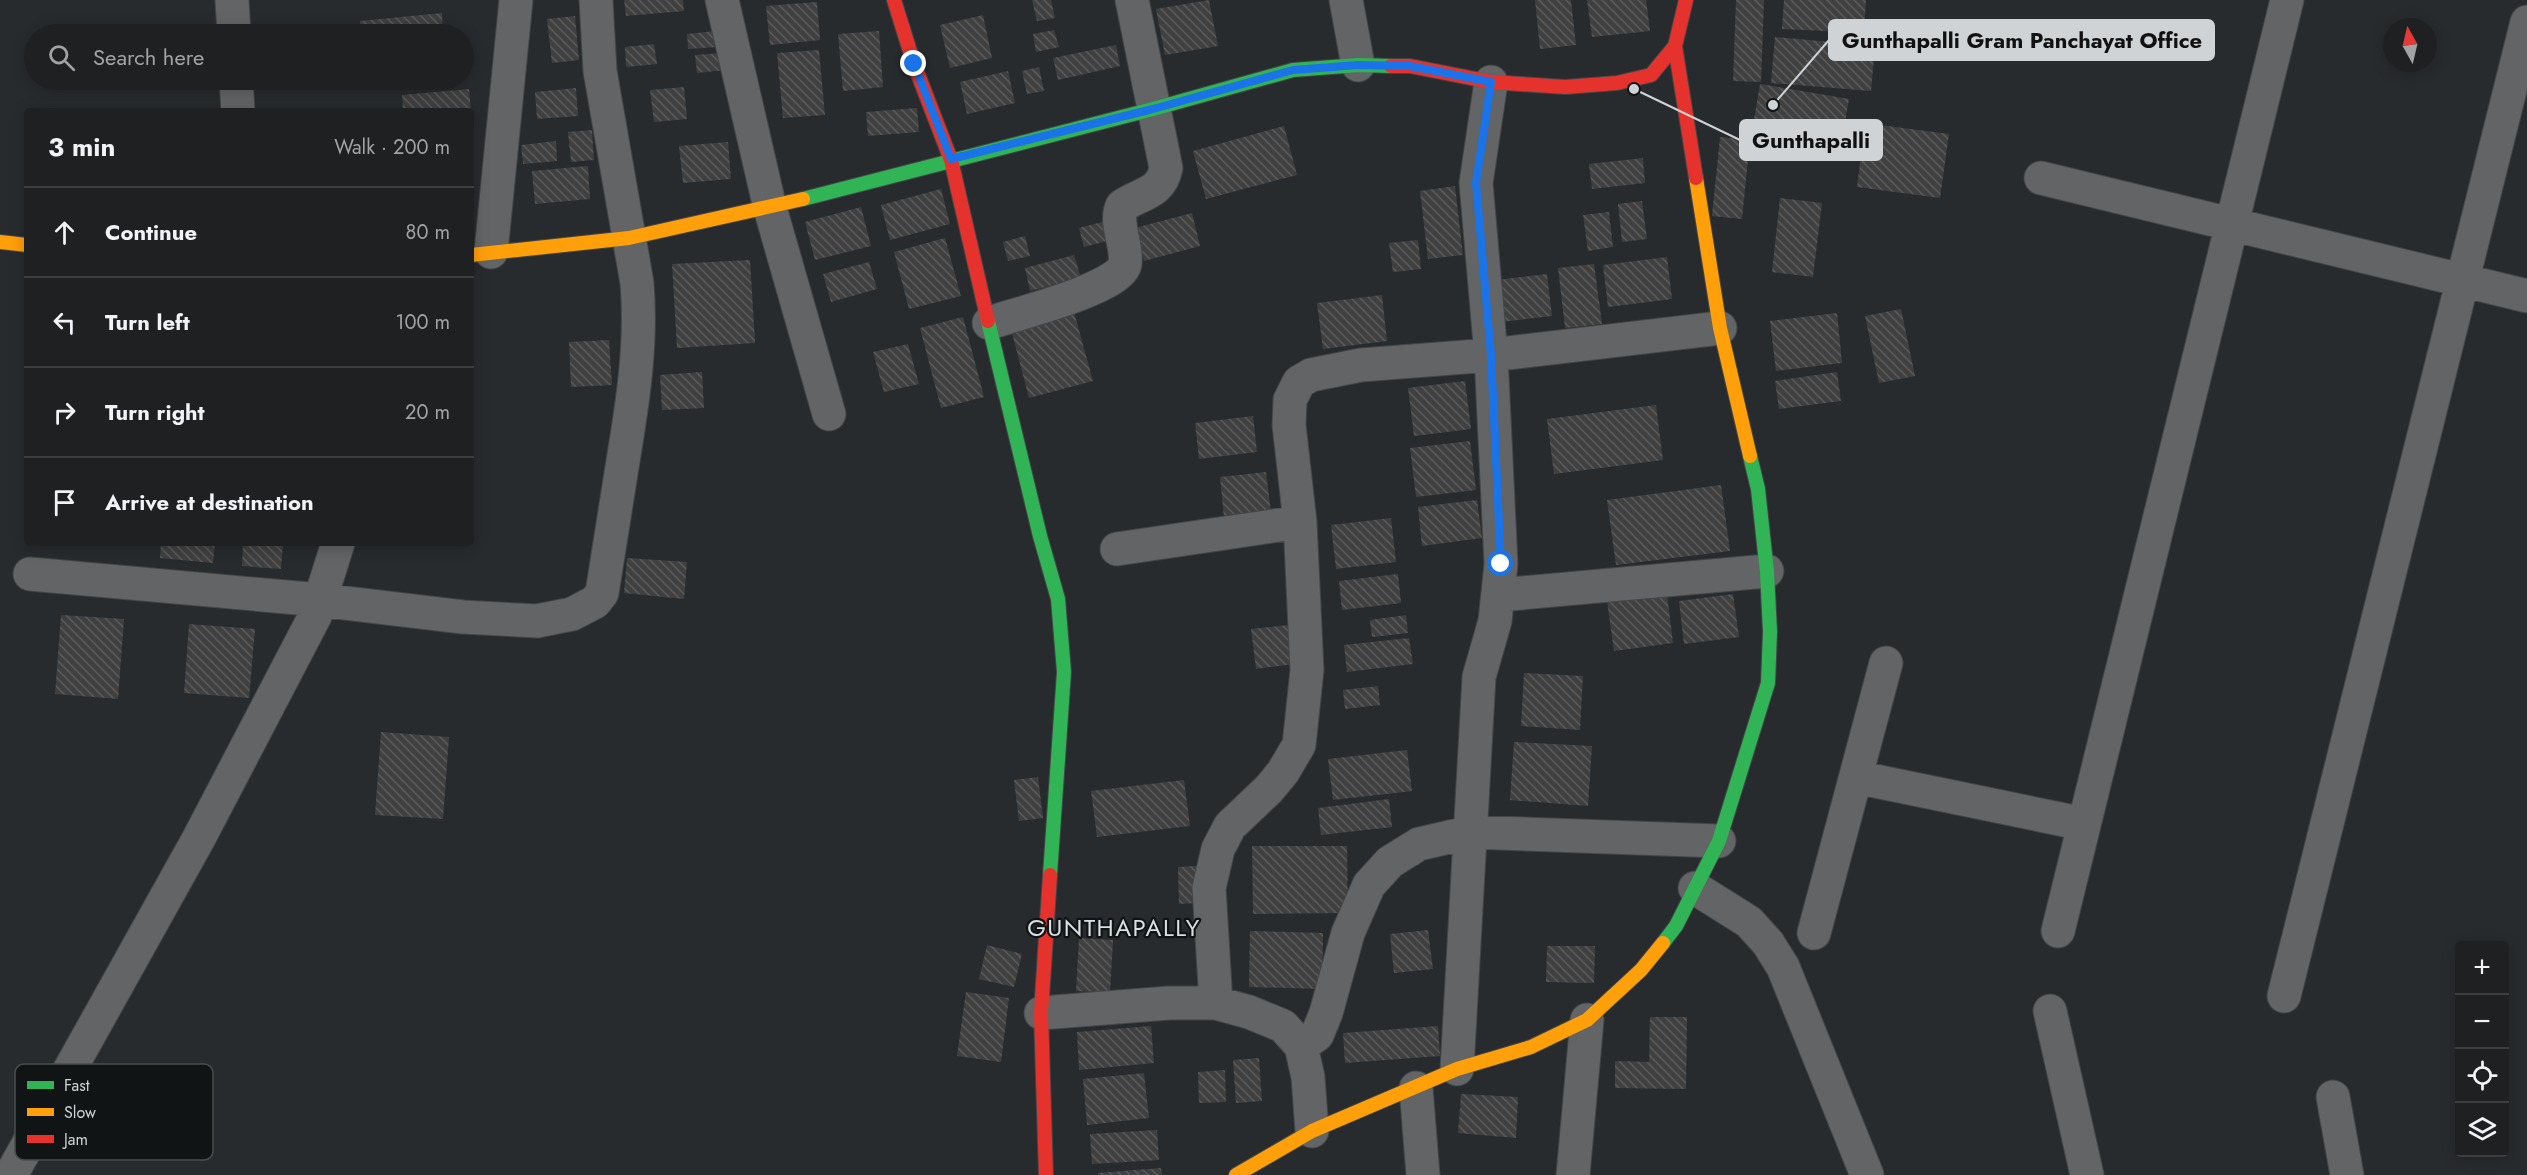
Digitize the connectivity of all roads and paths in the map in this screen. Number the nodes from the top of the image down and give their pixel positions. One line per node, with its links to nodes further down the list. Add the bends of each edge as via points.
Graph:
1 (232, 0): 11 (street)
2 (516, 0): 25 (street)
3 (596, 0): 22 (street, via 600,71)
4 (722, 0): 20 (street)
5 (894, 0): 18 (street)
6 (1132, 0): 17 (street)
7 (1346, 0): 13 (street)
8 (1686, 0): 12 (street)
9 (2287, 0): 21 (street)
10 (2527, 22): 26 (street)
11 (233, 24)
12 (1675, 46): 14 (street, via 1651,75 1617,83 1565,87); 29 (street)
13 (1358, 65): 14 (street, via 1410,66); 17 (street, via 1293,70)
14 (1487, 81): 30 (street, via 1476,183)
15 (237, 90): 16 (street)
16 (238, 108)
17 (1153, 109): 18 (street); 28 (street, via 1166,168 1163,182 1156,189 1122,206 1118,213 1125,266 1118,278)
18 (951, 159): 20 (street); 28 (street)
19 (2041, 178): 21 (street)
20 (770, 208): 22 (street); 31 (street)
21 (2233, 224): 26 (street); 41 (street)
22 (629, 238): 25 (street); 38 (street, via 637,283 639,347 602,593 595,602 572,614 537,621 464,617)
23 (0, 242): 24 (street)
24 (24, 245)
25 (481, 254)
26 (2463, 280): 27 (street); 47 (street)
27 (2527, 296)
28 (989, 322): 50 (street, via 1058,599 1064,672)
29 (1720, 328): 30 (street); 35 (street, via 1758,489)
30 (1491, 355): 32 (street, via 1361,365 1311,375 1299,382 1290,400 1290,425); 37 (street, via 1501,564)
31 (829, 414)
32 (1300, 522): 34 (street); 48 (street, via 1307,670 1299,745 1269,789 1230,826 1218,849 1209,888)
33 (337, 546): 38 (street)
34 (1117, 549)
35 (1767, 571): 37 (street); 43 (street, via 1768,683)
36 (30, 574): 38 (street)
37 (1499, 595): 42 (street, via 1479,677)
38 (320, 600): 53 (street, via 199,838)
39 (1886, 663): 40 (street)
40 (1856, 777): 41 (street); 46 (street)
41 (2084, 824): 45 (street)
42 (1471, 832): 43 (street); 52 (street, via 1419,844 1390,862 1369,885 1348,933 1317,1035); 54 (street)
43 (1719, 840): 44 (street)
44 (1695, 888): 51 (street, via 1676,926 1641,970); 64 (street, via 1749,922 1783,967)
45 (2058, 931)
46 (1814, 933)
47 (2284, 996)
48 (1216, 1003): 50 (street); 52 (street, via 1283,1026)
49 (2050, 1011): 65 (street)
50 (1041, 1013): 60 (street)
51 (1587, 1020): 54 (street, via 1531,1047); 63 (street)
52 (1301, 1046): 57 (street)
53 (73, 1064)
54 (1457, 1069): 55 (street)
55 (1416, 1088): 57 (street); 62 (street)
56 (2332, 1097): 66 (street)
57 (1312, 1131): 61 (street)
58 (19, 1160): 59 (street)
59 (11, 1175)
60 (1046, 1175)
61 (1236, 1175)
62 (1423, 1175)
63 (1573, 1175)
64 (1867, 1175)
65 (2087, 1175)
66 (2347, 1175)

